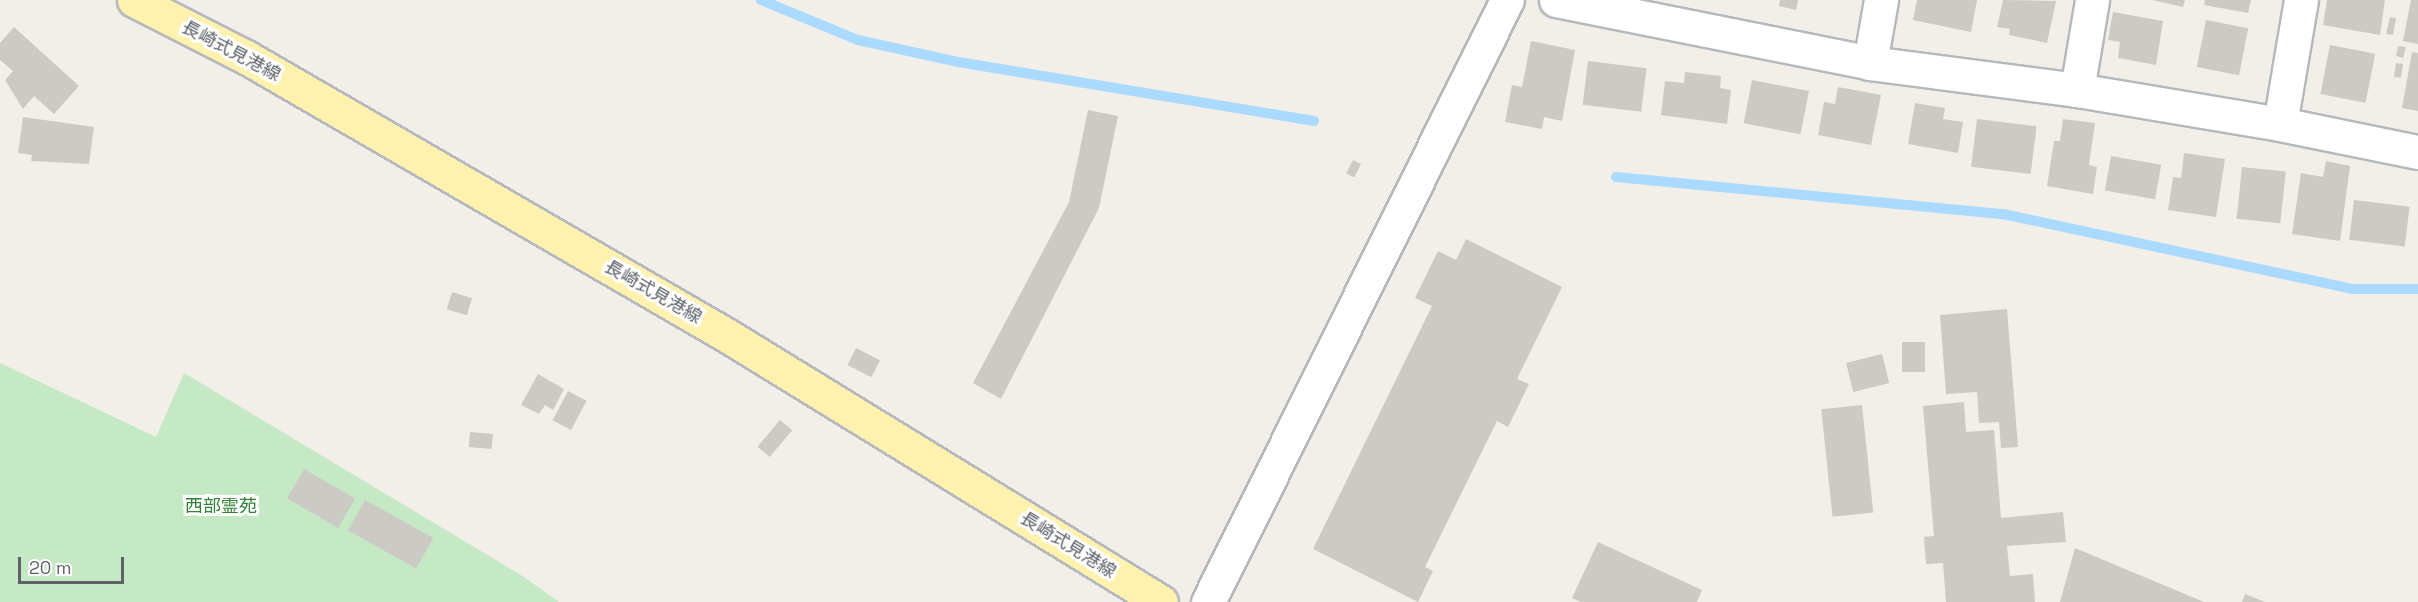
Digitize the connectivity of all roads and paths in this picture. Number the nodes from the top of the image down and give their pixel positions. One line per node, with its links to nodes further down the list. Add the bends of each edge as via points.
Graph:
1 (134, 0): 12 (main road, 長崎式見港線, via 246,57 728,336)
2 (1507, 0): 13 (street)
3 (1556, 0): 7 (street)
4 (1881, 0): 8 (street)
5 (2092, 0): 9 (street)
6 (2301, 0): 10 (street)
7 (1673, 11): 8 (street)
8 (1870, 63): 9 (street)
9 (2077, 90): 10 (street)
10 (2280, 124): 11 (street)
11 (2418, 152)
12 (1161, 602)
13 (1209, 602)

